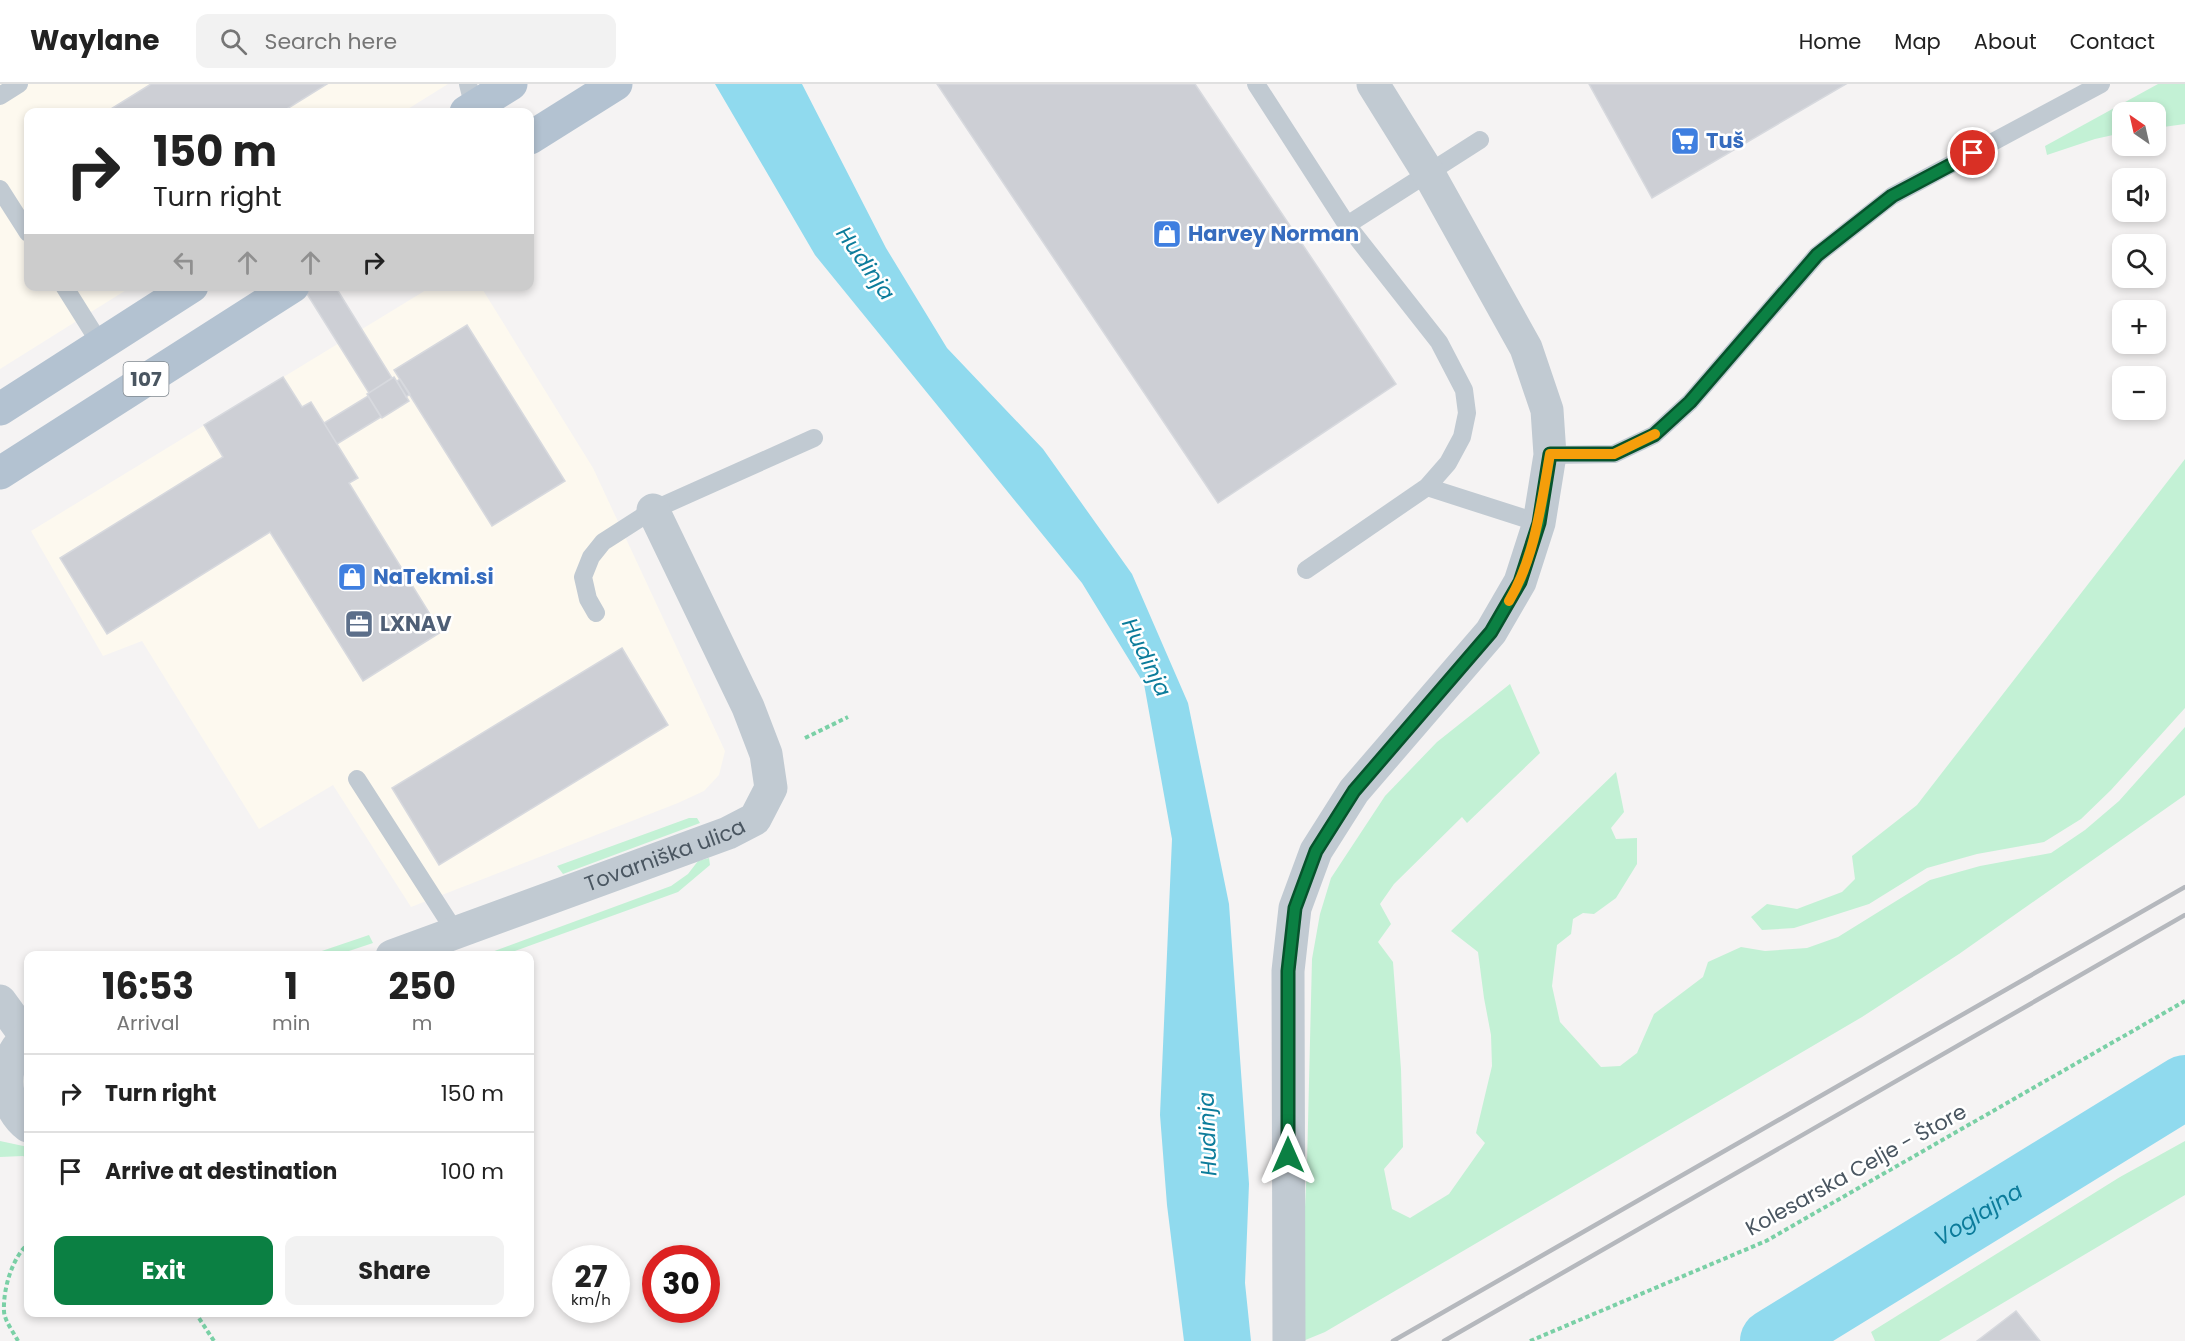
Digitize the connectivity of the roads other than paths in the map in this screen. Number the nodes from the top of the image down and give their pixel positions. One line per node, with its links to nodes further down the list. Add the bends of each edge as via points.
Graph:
1 (19, 84): 7 (lane)
2 (512, 84): 8 (main road)
3 (1256, 84): 13 (lane)
4 (1373, 84): 11 (street)
5 (2101, 84): 21 (lane, via 1892,196 1817,255 1690,402 1654,435 1614,454)
6 (610, 88): 9 (main road)
7 (0, 96)
8 (470, 101)
9 (534, 136)
10 (1480, 140): 11 (lane)
11 (1429, 174): 13 (lane); 21 (street, via 1526,348 1547,410)
12 (0, 189): 14 (lane)
13 (1347, 225): 23 (lane, via 1439,342 1464,390 1467,413 1462,437 1449,463)
14 (24, 226)
15 (67, 291): 18 (lane)
16 (184, 291): 18 (main road, 107)
17 (285, 291): 22 (main road, 107)
18 (101, 345): 19 (main road, 107)
19 (0, 409)
20 (814, 438): 24 (lane)
21 (1550, 454): 25 (street)
22 (0, 473)
23 (1426, 488): 25 (lane); 26 (lane)
24 (653, 510): 27 (lane, via 603,542 591,557 583,576); 29 (street, Tovarniška ulica, via 748,707 766,754 771,788 754,819 728,833)
25 (1539, 523): 36 (street, via 1520,582 1491,632 1354,791 1316,851 1295,908 1288,971)
26 (1306, 570)
27 (596, 613)
28 (357, 779): 29 (lane)
29 (456, 933): 30 (street, Tovarniška ulica)
30 (406, 951)
31 (0, 1002): 32 (street)
32 (24, 1033)
33 (24, 1041): 34 (street, via 6,1059)
34 (2, 1102): 35 (street)
35 (24, 1123)
36 (1288, 1341)

